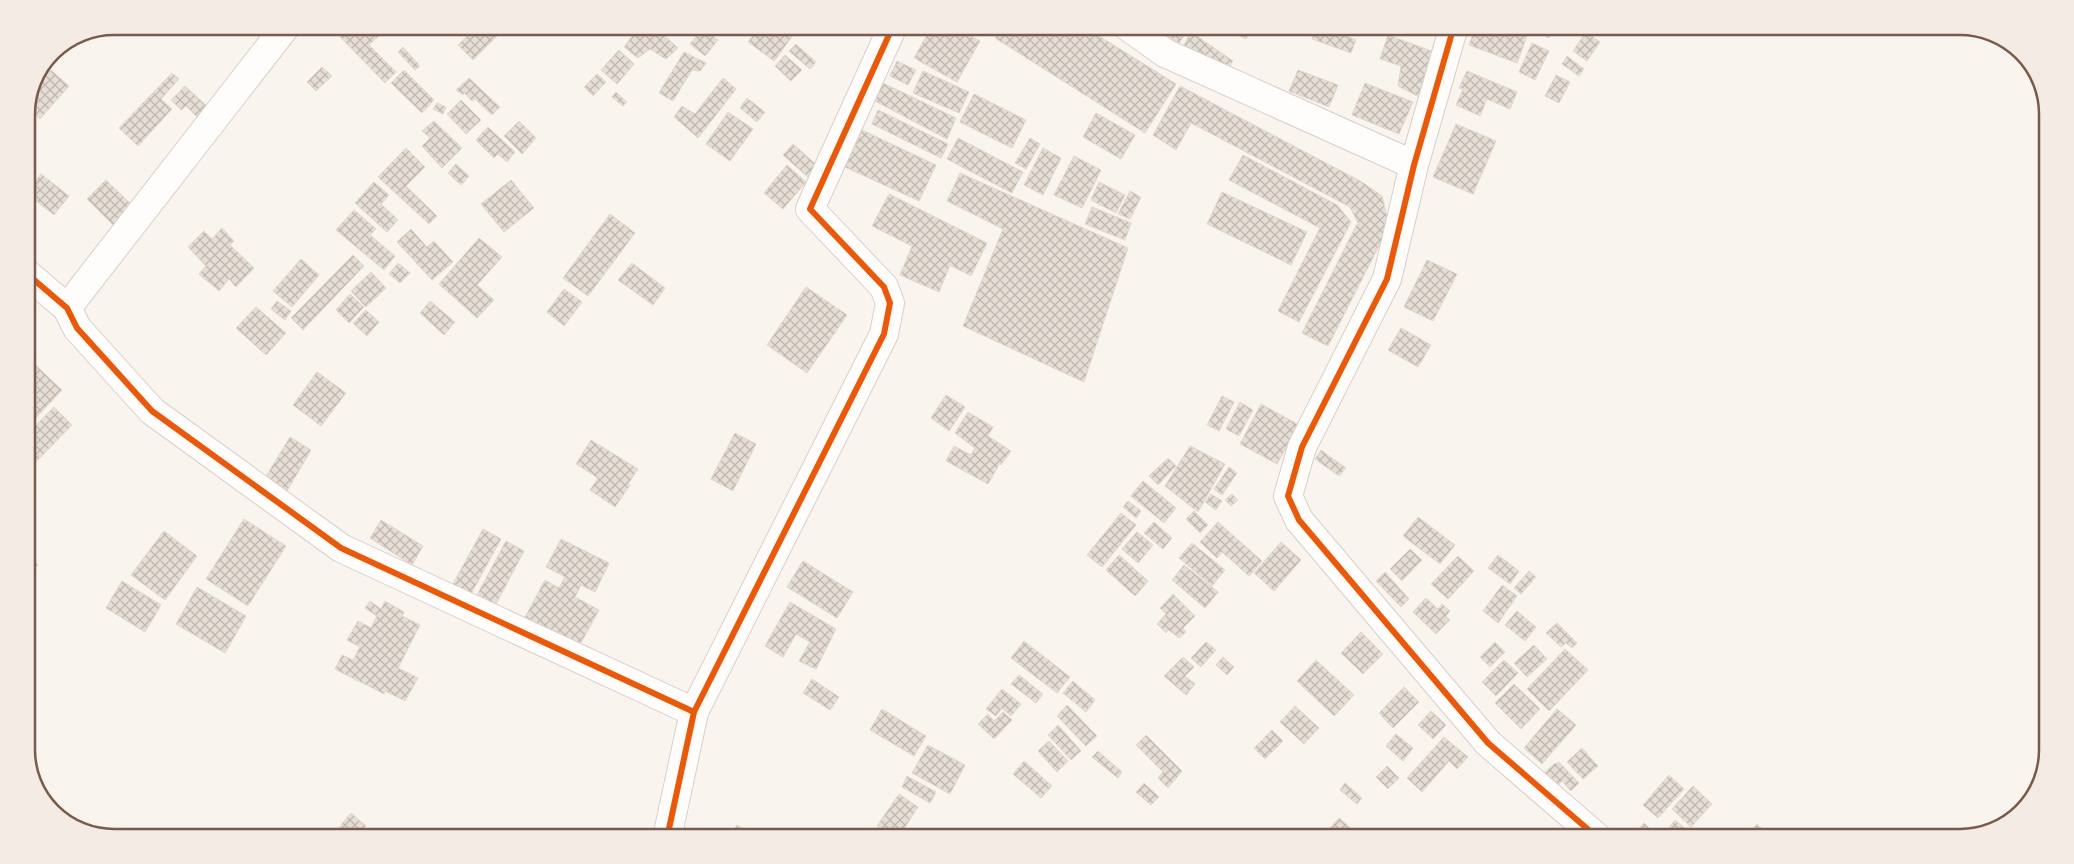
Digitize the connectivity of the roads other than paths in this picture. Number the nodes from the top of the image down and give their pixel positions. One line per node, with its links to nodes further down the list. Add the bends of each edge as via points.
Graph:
1 (279, 35): 7 (street)
2 (889, 35): 8 (street, via 810,209 884,287 890,303 884,334)
3 (1139, 35): 5 (street, via 1165,54)
4 (1451, 35): 5 (street)
5 (1414, 165): 10 (street, via 1387,279 1302,448 1288,496 1299,520 1488,743)
6 (35, 281): 7 (street)
7 (67, 308): 8 (street, via 77,328 152,411 340,548)
8 (694, 712): 9 (street)
9 (669, 829)
10 (1588, 829)

